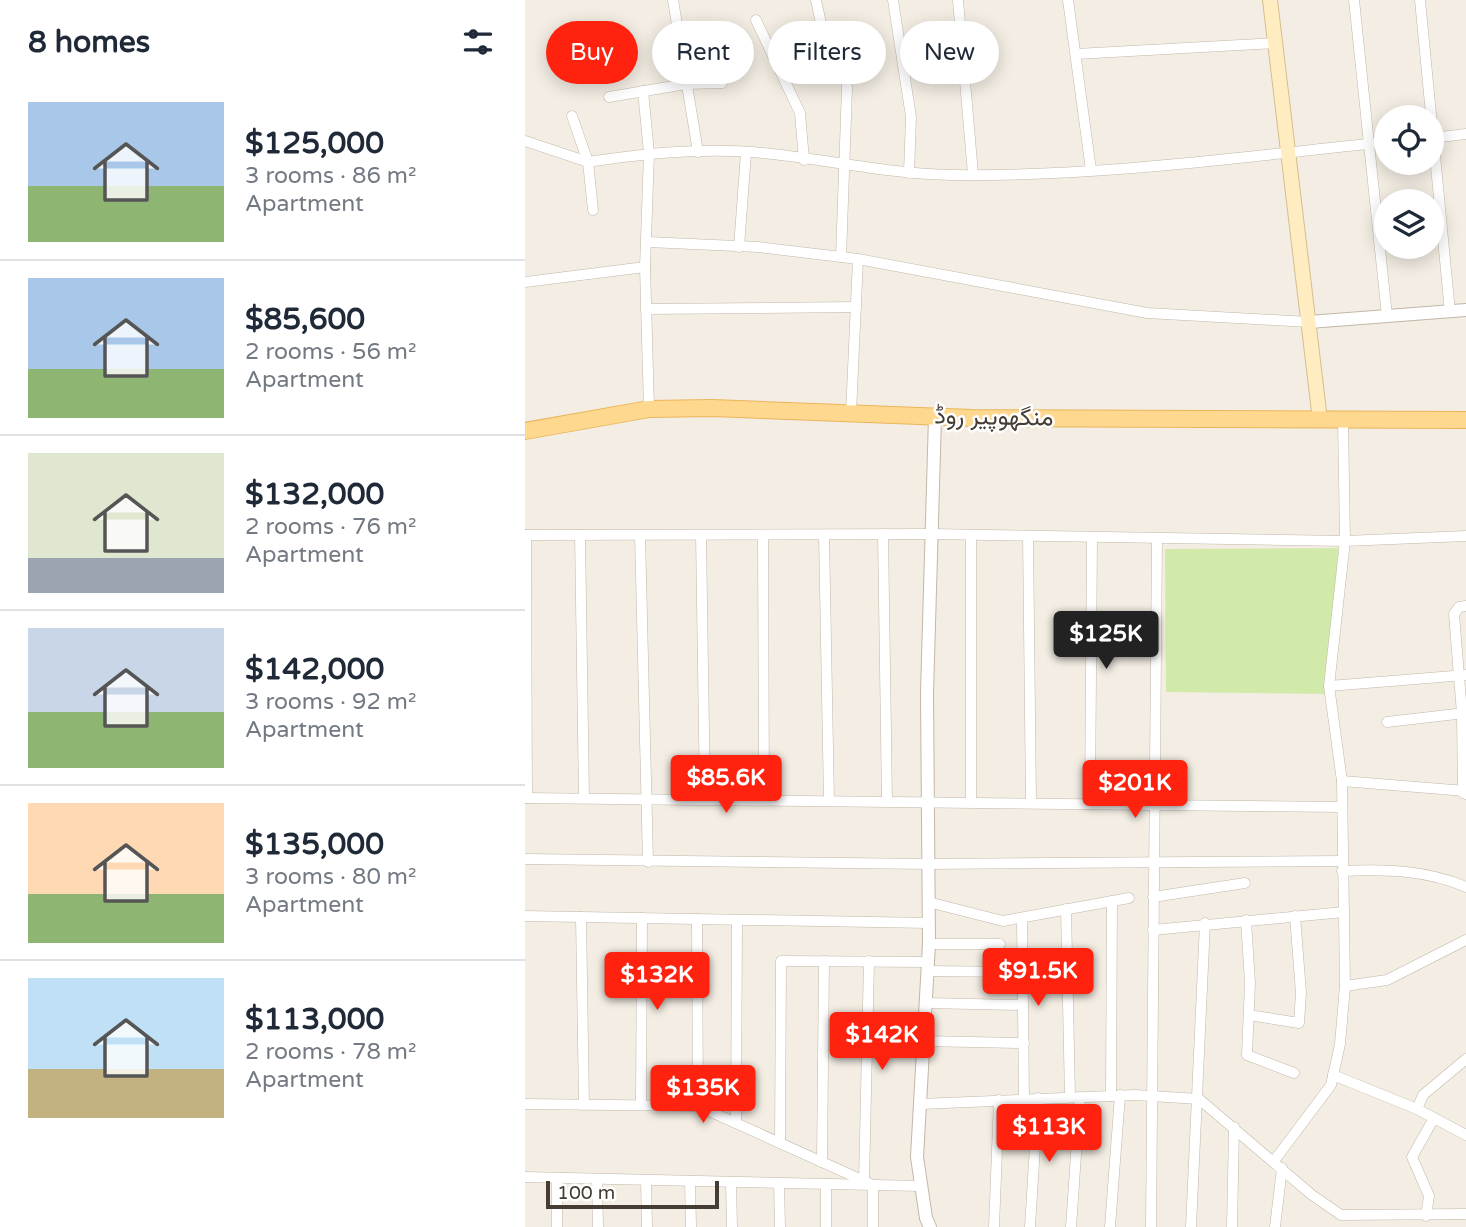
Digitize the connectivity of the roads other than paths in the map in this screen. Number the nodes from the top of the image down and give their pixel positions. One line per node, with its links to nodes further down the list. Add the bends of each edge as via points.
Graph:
1 (673, 0): 10 (street)
2 (816, 0): 29 (street, via 822,28 845,75)
3 (893, 0): 31 (street, via 911,117)
4 (958, 0): 32 (street)
5 (1068, 0): 12 (street)
6 (1270, 0): 11 (main road)
7 (1354, 0): 21 (street)
8 (1420, 0): 16 (street)
9 (756, 20): 27 (street, via 800,113)
10 (676, 21)
11 (1275, 43): 12 (street); 24 (main road)
12 (1076, 54): 30 (street)
13 (686, 84): 14 (street); 23 (street)
14 (643, 92): 15 (street); 25 (street)
15 (609, 97)
16 (1430, 105)
17 (572, 116): 28 (street)
18 (1466, 134): 19 (street)
19 (1444, 137)
20 (525, 141): 28 (street)
21 (1371, 144): 22 (street); 24 (street); 45 (street)
22 (1374, 144)
23 (698, 152): 25 (street); 26 (street)
24 (1288, 152): 30 (street); 46 (main road)
25 (649, 153): 28 (street); 35 (street)
26 (746, 153): 27 (street); 36 (street)
27 (804, 160): 29 (street)
28 (588, 162): 34 (street)
29 (845, 164): 31 (street); 37 (street)
30 (1091, 170): 32 (street)
31 (909, 173): 32 (street)
32 (973, 174)
33 (1437, 175): 44 (street)
34 (593, 210)
35 (647, 242): 36 (street); 39 (street)
36 (739, 247): 37 (street)
37 (841, 257): 38 (street)
38 (858, 259): 41 (street); 46 (street, via 1147,313)
39 (645, 267): 40 (street); 42 (street)
40 (525, 282)
41 (856, 307): 42 (street); 48 (street)
42 (646, 309): 47 (street)
43 (1466, 310): 44 (street)
44 (1450, 312): 45 (street)
45 (1387, 316): 46 (street)
46 (1309, 322): 50 (main road)
47 (649, 409): 48 (main road, منگھوپیر روڈ); 53 (main road, منگھوپیر روڈ)
48 (851, 413): 49 (main road, منگھوپیر روڈ)
49 (935, 417): 50 (main road, منگھوپیر روڈ); 55 (street)
50 (1320, 420): 51 (main road, منگھوپیر روڈ)
51 (1343, 420): 52 (main road, منگھوپیر روڈ); 67 (street)
52 (1466, 420)
53 (525, 431)
54 (883, 534): 55 (street); 61 (street); 82 (street)
55 (932, 534): 62 (street); 83 (street)
56 (526, 535): 57 (street); 73 (street)
57 (580, 535): 58 (street); 77 (street)
58 (641, 535): 59 (street); 78 (street)
59 (701, 535): 60 (street); 79 (street)
60 (763, 535): 61 (street); 80 (street)
61 (824, 535): 81 (street)
62 (971, 535): 63 (street); 84 (street)
63 (1028, 536): 65 (street); 85 (street)
64 (1466, 536): 67 (street)
65 (1091, 537): 66 (street); 86 (street)
66 (1157, 539): 67 (street); 87 (street)
67 (1345, 541): 70 (street)
68 (1466, 606): 69 (street, via 1454,614)
69 (1462, 676): 70 (street); 71 (street)
70 (1329, 686): 74 (street)
71 (1464, 713): 72 (street); 75 (street)
72 (1387, 722)
73 (526, 742): 76 (street)
74 (1342, 781): 75 (street); 88 (street)
75 (1465, 793)
76 (526, 798): 77 (street)
77 (584, 798): 78 (street)
78 (647, 799): 79 (street); 90 (street)
79 (705, 799): 80 (street)
80 (764, 800): 81 (street)
81 (829, 801): 82 (street)
82 (887, 801): 83 (street)
83 (928, 802): 84 (street); 92 (street)
84 (971, 802): 85 (street)
85 (1031, 803): 86 (street)
86 (1090, 804): 87 (street)
87 (1154, 804): 88 (street); 91 (street)
88 (1342, 807): 93 (street)
89 (525, 859): 90 (street)
90 (648, 862): 92 (street)
91 (1153, 862): 92 (street); 93 (street); 96 (street)
92 (928, 864): 99 (street)
93 (1342, 866): 95 (street, via 1444,877); 101 (street)
94 (1245, 883): 96 (street)
95 (1466, 887)
96 (1153, 897): 112 (street)
97 (1129, 898): 98 (street)
98 (1112, 901): 100 (street); 129 (street)
99 (929, 902): 106 (street, via 1003,921); 110 (street)
100 (1066, 909): 106 (street); 131 (street)
101 (1343, 912): 103 (street); 120 (street)
102 (525, 916): 104 (street)
103 (1295, 916): 109 (street); 123 (street, via 1299,1023)
104 (581, 917): 105 (street); 138 (street)
105 (642, 918): 107 (street); 139 (street)
106 (1022, 918): 119 (street)
107 (697, 919): 108 (street); 140 (street)
108 (737, 920): 110 (street); 143 (street)
109 (1246, 920): 111 (street); 123 (street)
110 (929, 923): 114 (street)
111 (1205, 923): 112 (street); 134 (street)
112 (1153, 930): 130 (street)
113 (1466, 940): 120 (street, via 1387,980)
114 (929, 944): 115 (street); 118 (street)
115 (999, 944)
116 (824, 961): 117 (street); 146 (street, via 781,961); 147 (street)
117 (869, 961): 118 (street); 156 (street)
118 (927, 966): 119 (street); 121 (street)
119 (1023, 972): 122 (street)
120 (1345, 986): 128 (street)
121 (925, 1003): 122 (street); 124 (street)
122 (1023, 1005): 125 (street)
123 (1248, 1015): 127 (street, via 1247,1055)
124 (923, 1041): 125 (street); 137 (street)
125 (1024, 1043): 133 (street)
126 (1466, 1059): 141 (street, via 1423,1095)
127 (1294, 1073)
128 (1333, 1075): 141 (street); 148 (street, via 1331,1085)
129 (1116, 1096): 130 (street); 131 (street); 174 (street)
130 (1154, 1096): 134 (street); 175 (street)
131 (1075, 1097): 132 (street); 173 (street)
132 (1038, 1098): 133 (street); 172 (street)
133 (1024, 1099): 135 (street)
134 (1199, 1099): 144 (street); 176 (street)
135 (999, 1100): 137 (street); 171 (street)
136 (525, 1104): 138 (street)
137 (920, 1104): 158 (street, via 917,1157)
138 (585, 1105): 139 (street)
139 (641, 1105): 140 (street)
140 (698, 1106): 143 (street)
141 (1416, 1110): 142 (street)
142 (1434, 1118): 145 (street); 161 (street, via 1412,1157 1429,1196)
143 (736, 1124): 146 (street)
144 (1234, 1127): 148 (street); 177 (street)
145 (1466, 1135)
146 (780, 1143): 147 (street)
147 (822, 1162): 156 (street)
148 (1278, 1164): 160 (street, via 1311,1195); 178 (street)
149 (525, 1177): 150 (street)
150 (557, 1178): 151 (street); 163 (street)
151 (597, 1179): 152 (street); 164 (street)
152 (646, 1180): 153 (street); 165 (street)
153 (690, 1181): 154 (street); 166 (street)
154 (731, 1182): 155 (street); 167 (street)
155 (779, 1183): 157 (street); 168 (street)
156 (869, 1183): 157 (street); 158 (street); 170 (street)
157 (826, 1184): 169 (street)
158 (921, 1186): 162 (street)
159 (1466, 1214): 161 (street)
160 (1349, 1215): 161 (street); 179 (street)
161 (1426, 1216)
162 (927, 1226)
163 (557, 1227)
164 (598, 1227)
165 (647, 1227)
166 (691, 1227)
167 (732, 1227)
168 (780, 1227)
169 (826, 1227)
170 (873, 1227)
171 (994, 1227)
172 (1030, 1227)
173 (1071, 1227)
174 (1110, 1227)
175 (1151, 1227)
176 (1191, 1227)
177 (1231, 1227)
178 (1275, 1227)
179 (1349, 1227)

